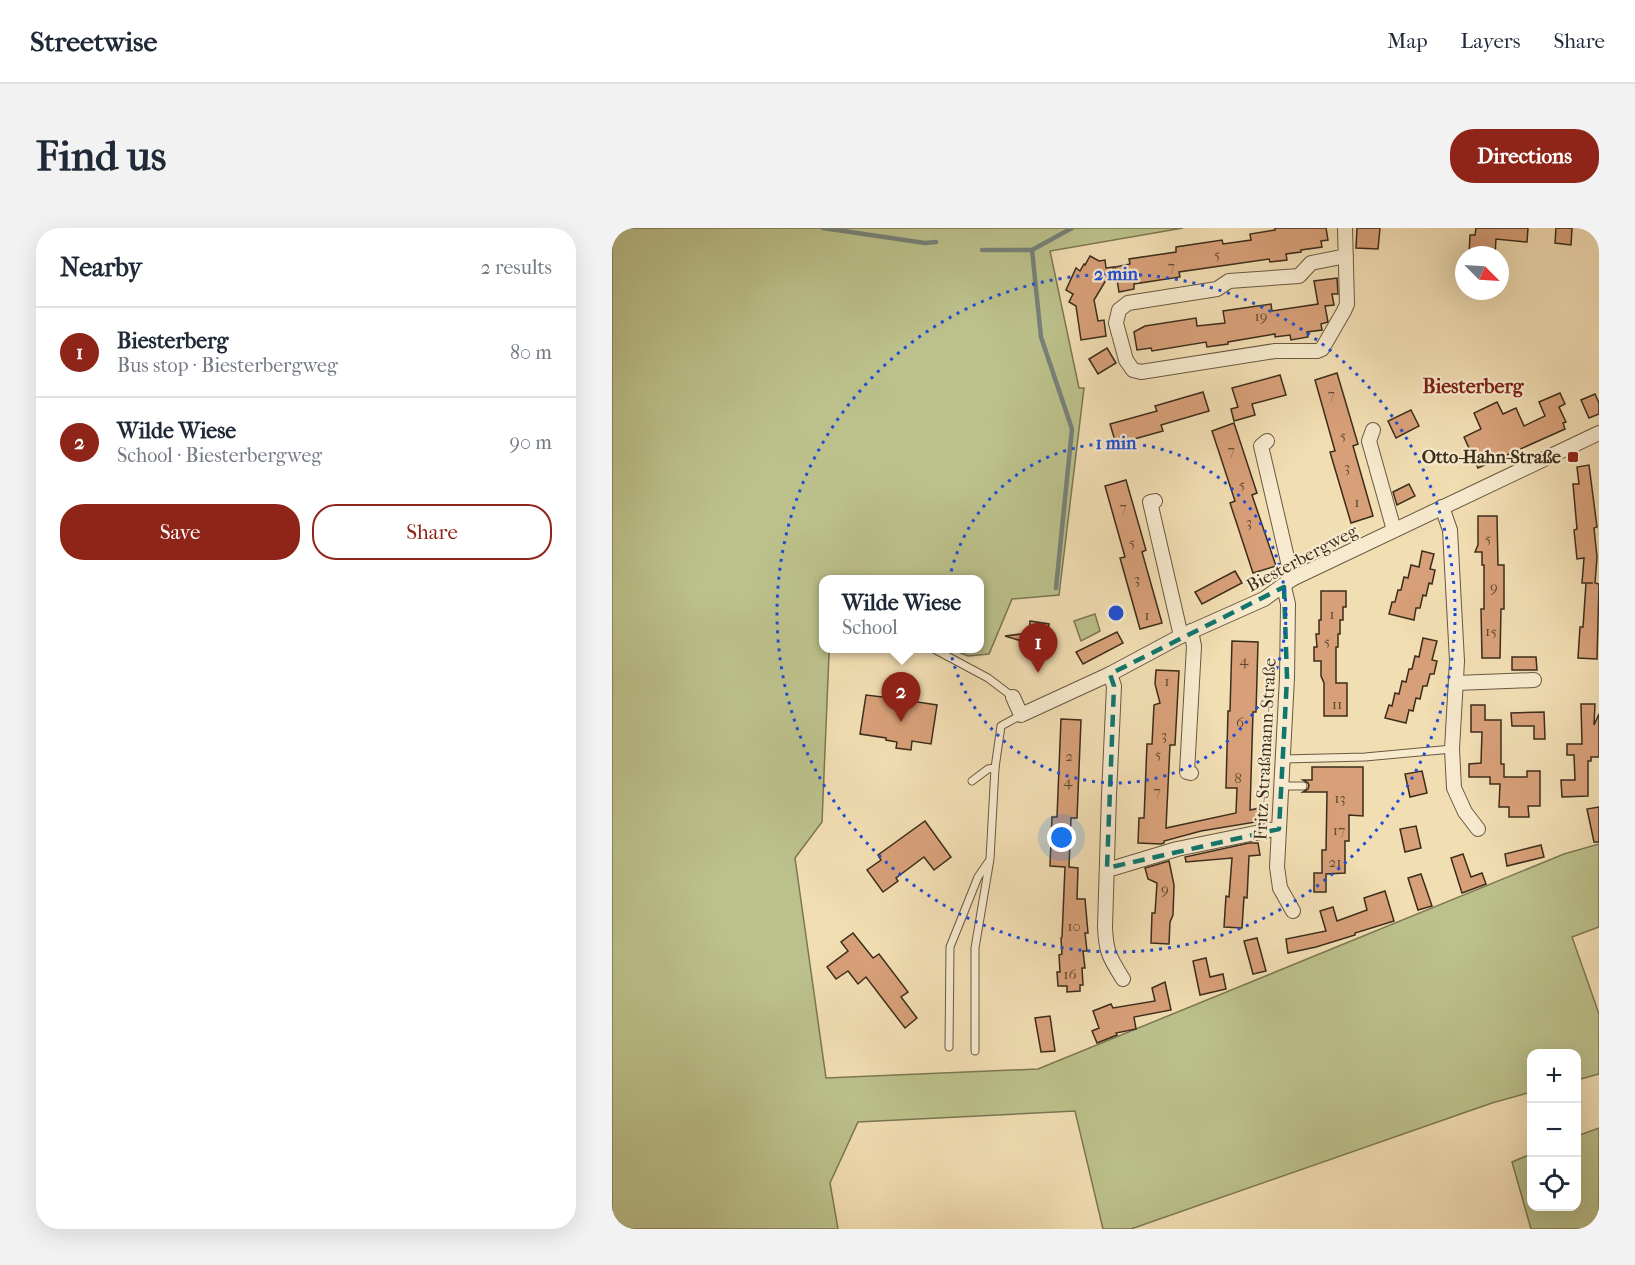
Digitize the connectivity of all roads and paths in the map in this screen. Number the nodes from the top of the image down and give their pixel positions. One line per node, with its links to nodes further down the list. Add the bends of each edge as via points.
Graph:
1 (1345, 228): 2 (street)
2 (1346, 256): 2 (street, via 1347,304 1317,351 1275,351 1141,372 1133,370 1126,360 1116,323 1119,310 1128,303 1217,289 1229,281 1299,276 1311,263)
3 (1371, 425): 8 (street, via 1369,441)
4 (1599, 434): 7 (street, Biesterbergweg)
5 (1267, 441): 9 (street, Fritz-Straßmann-Straße, via 1261,446)
6 (1155, 501): 10 (street, via 1150,502)
7 (1442, 507): 8 (street, Biesterbergweg); 14 (street, via 1450,530)
8 (1394, 530): 9 (street, Biesterbergweg)
9 (1288, 583): 10 (street, Biesterbergweg, via 1264,599); 18 (street, Fritz-Straßmann-Straße)
10 (1186, 634): 12 (street, Biesterbergweg); 20 (street, via 1194,646 1187,772)
11 (941, 653): 15 (lane, via 988,678)
12 (1110, 674): 16 (street, Biesterbergweg); 27 (street, via 1114,686)
13 (1534, 680): 14 (street)
14 (1456, 683): 17 (street)
15 (1013, 697): 16 (street)
16 (1022, 715): 19 (lane, Biesterbergweg, via 1000,726)
17 (1452, 749): 18 (lane); 25 (street, via 1454,788 1465,812)
18 (1284, 759): 22 (street, Fritz-Straßmann-Straße)
19 (995, 768): 21 (lane); 26 (lane, Biesterbergweg)
20 (1191, 773)
21 (972, 781)
22 (1282, 786): 23 (lane); 24 (street, Fritz-Straßmann-Straße)
23 (1303, 786)
24 (1279, 829): 27 (street, via 1197,844); 28 (street, Fritz-Straßmann-Straße, via 1280,888)
25 (1479, 829)
26 (990, 859): 30 (lane, via 978,877 950,947); 31 (lane, Biesterbergweg, via 975,948)
27 (1107, 868): 29 (street, via 1106,942 1109,956)
28 (1293, 911)
29 (1123, 979)
30 (949, 1047)
31 (975, 1051)

